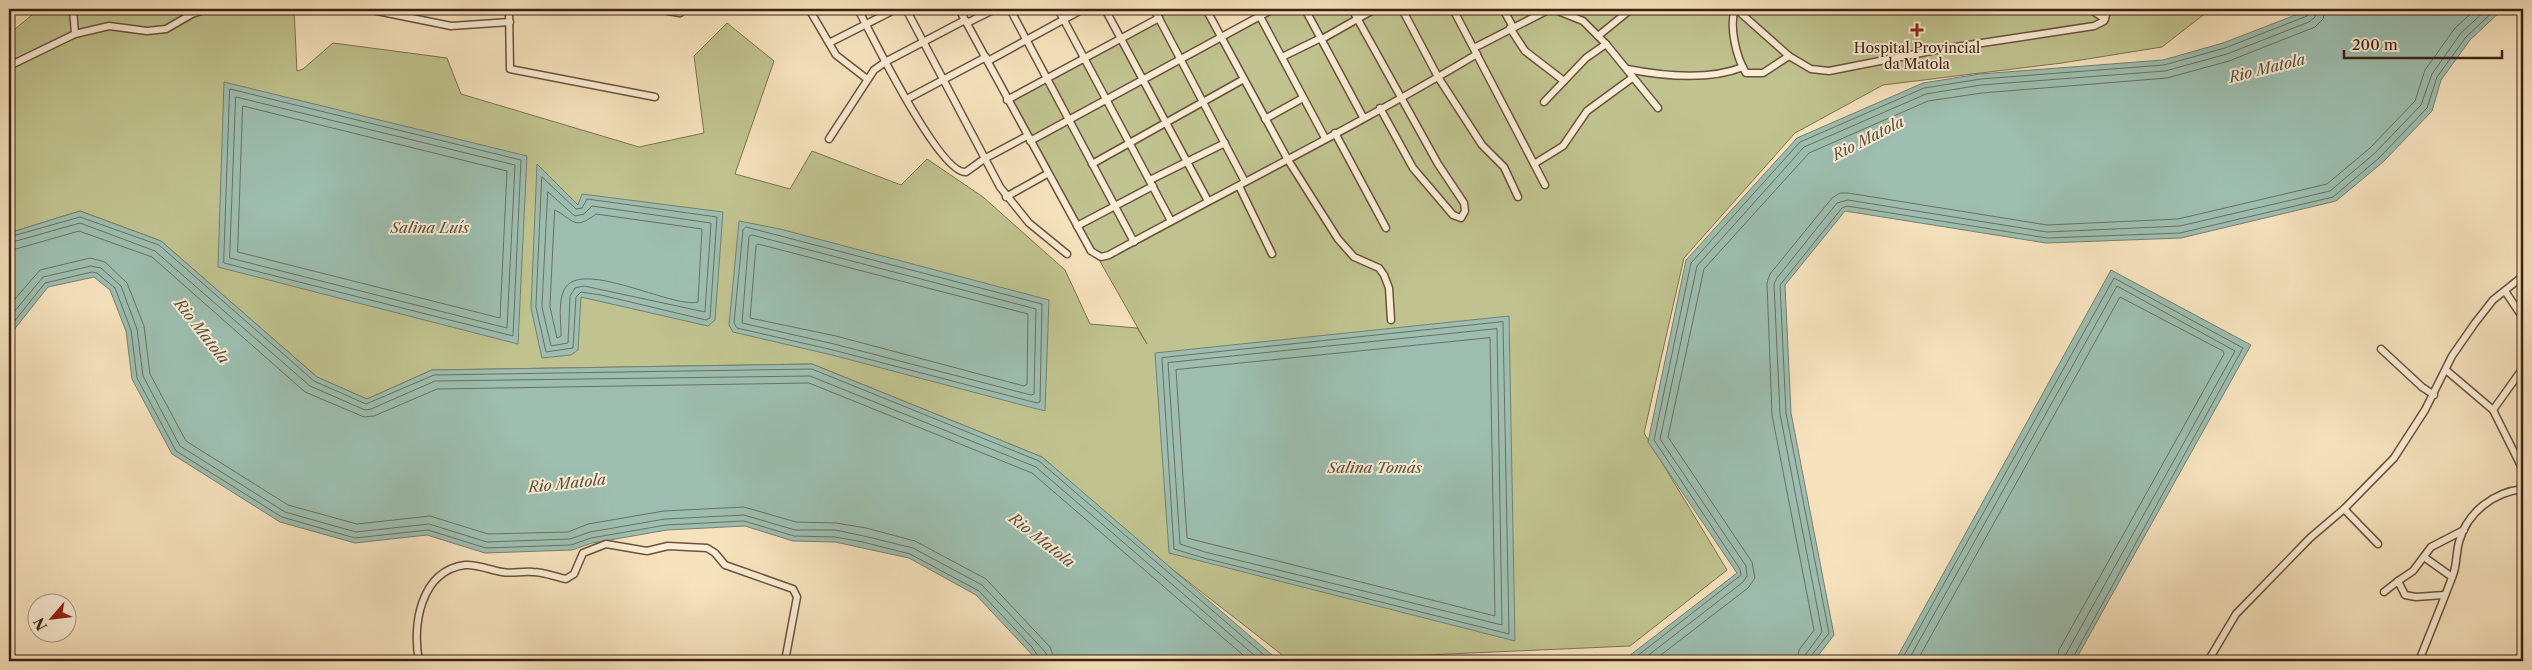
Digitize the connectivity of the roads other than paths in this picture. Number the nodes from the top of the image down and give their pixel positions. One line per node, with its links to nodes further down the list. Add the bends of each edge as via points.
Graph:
1 (73, 9): 41 (street)
2 (207, 9): 41 (street, via 166,29 147,31 109,26)
3 (367, 9): 37 (street, via 451,26)
4 (510, 9): 37 (street)
5 (656, 9): 31 (street)
6 (809, 9): 48 (street)
7 (858, 9): 39 (street)
8 (896, 9): 39 (street)
9 (906, 9): 47 (street)
10 (960, 9): 38 (street)
11 (995, 9): 38 (street)
12 (1010, 9): 46 (street)
13 (1058, 9): 36 (street)
14 (1083, 9): 36 (street)
15 (1105, 9): 44 (street)
16 (1154, 9): 33 (street)
17 (1206, 9): 42 (street)
18 (1256, 9): 32 (street)
19 (1273, 9): 32 (street)
20 (1305, 9): 45 (street)
21 (1352, 9): 34 (street)
22 (1375, 9): 34 (street)
23 (1402, 9): 60 (street)
24 (1453, 9): 50 (street)
25 (1503, 9): 40 (street)
26 (1551, 9): 40 (street); 43 (street, via 1578,18)
27 (1735, 9): 51 (street); 58 (street, via 1731,21 1736,52)
28 (2090, 9): 35 (street)
29 (2108, 9): 35 (street)
30 (1630, 10): 43 (street)
31 (680, 13)
32 (1260, 16): 42 (street); 52 (street)
33 (1159, 18): 44 (street); 55 (street)
34 (1358, 19): 45 (street); 70 (street)
35 (2105, 19): 51 (street, via 2094,26 1936,50 1829,71 1811,69)
36 (1064, 20): 46 (street); 54 (street)
37 (510, 22): 68 (street, via 510,69)
38 (966, 22): 47 (street); 53 (street)
39 (866, 25): 48 (street); 56 (street)
40 (1512, 28): 50 (street); 67 (street, via 1525,51)
41 (75, 34): 57 (street)
42 (1220, 36): 55 (street); 65 (street)
43 (1598, 36): 49 (street)
44 (1121, 38): 54 (street); 64 (street)
45 (1321, 39): 52 (street); 78 (street)
46 (1026, 40): 53 (street); 66 (street)
47 (923, 42): 56 (street); 63 (street)
48 (829, 43): 62 (street, via 836,55)
49 (1606, 44): 59 (street); 67 (street)
50 (1475, 51): 60 (street); 92 (street)
51 (1789, 56): 58 (street, via 1759,74 1748,74)
52 (1282, 57): 69 (street)
53 (987, 59): 63 (street); 73 (street)
54 (1085, 59): 66 (street); 72 (street)
55 (1181, 59): 64 (street); 74 (street)
56 (887, 61): 62 (street); 71 (street)
57 (9, 66)
58 (1743, 67): 59 (street, via 1724,74 1659,74)
59 (1627, 69): 61 (street)
60 (1438, 77): 70 (street); 98 (street, via 1482,145 1504,167)
61 (1632, 78): 77 (street); 92 (street, via 1587,111 1563,146)
62 (867, 79): 85 (street)
63 (943, 79): 71 (street); 88 (street)
64 (1143, 79): 72 (street); 81 (street)
65 (1244, 79): 74 (street); 79 (street)
66 (1047, 80): 73 (street); 80 (street)
67 (1564, 81): 75 (street)
68 (656, 97)
69 (1303, 98): 79 (street); 84 (street)
70 (1401, 98): 76 (street); 76 (street, via 1464,203 1465,211 1461,218 1453,215 1413,168)
71 (907, 99): 88 (street, via 929,140 957,170 966,172)
72 (1107, 99): 80 (street); 86 (street)
73 (1007, 100): 83 (street)
74 (1204, 102): 81 (street); 87 (street)
75 (1544, 102)
76 (1380, 108): 78 (street)
77 (1658, 108)
78 (1363, 117): 82 (street)
79 (1266, 119): 89 (street)
80 (1070, 121): 83 (street); 91 (street)
81 (1167, 122): 86 (street); 90 (street)
82 (1335, 133): 84 (street); 103 (street)
83 (1028, 138): 88 (street); 93 (street)
84 (1325, 138): 89 (street)
85 (829, 140)
86 (1129, 142): 91 (street); 94 (street)
87 (1225, 143): 90 (street); 95 (street)
88 (984, 159): 97 (street)
89 (1288, 160): 95 (street); 110 (street, via 1345,249 1354,257 1379,268 1384,275 1391,302)
90 (1187, 161): 94 (street); 99 (street)
91 (1092, 164): 100 (street)
92 (1534, 164): 96 (street)
93 (1047, 174): 97 (street); 102 (street)
94 (1151, 183): 100 (street); 101 (street)
95 (1242, 184): 99 (street); 106 (street)
96 (1545, 184)
97 (1006, 197): 105 (street, via 1029,222)
98 (1518, 197)
99 (1208, 201): 101 (street)
100 (1115, 206): 102 (street); 104 (street)
101 (1171, 221): 104 (street)
102 (1077, 226): 104 (street, via 1096,256 1109,255)
103 (1386, 228)
104 (1134, 242)
105 (1067, 254)
106 (1272, 254)
107 (2523, 276): 108 (street)
108 (2505, 291): 109 (street); 113 (street, via 2474,322)
109 (2523, 318)
110 (1391, 320)
111 (2381, 350): 114 (street)
112 (2523, 368): 115 (street)
113 (2446, 370): 114 (street); 115 (street)
114 (2434, 394): 118 (street, via 2394,458)
115 (2493, 410): 116 (street)
116 (2523, 470)
117 (2523, 490): 119 (street, via 2499,494 2489,500)
118 (2344, 510): 120 (street); 128 (street, via 2310,538 2236,614)
119 (2466, 529): 121 (street, via 2431,547); 122 (street, via 2459,544)
120 (2378, 544)
121 (2424, 557): 122 (street); 123 (street, via 2414,571)
122 (2452, 577): 125 (street)
123 (2398, 581): 124 (street); 125 (street, via 2405,595)
124 (2384, 592)
125 (2444, 595): 129 (street)
126 (419, 661): 127 (street, via 416,631 420,604 433,584 453,568 474,566 508,573 536,572 566,579 574,574 583,553 599,545 613,544 647,551 668,546 707,548 726,565 793,589 797,597)
127 (785, 661)
128 (2208, 661)
129 (2419, 661)

